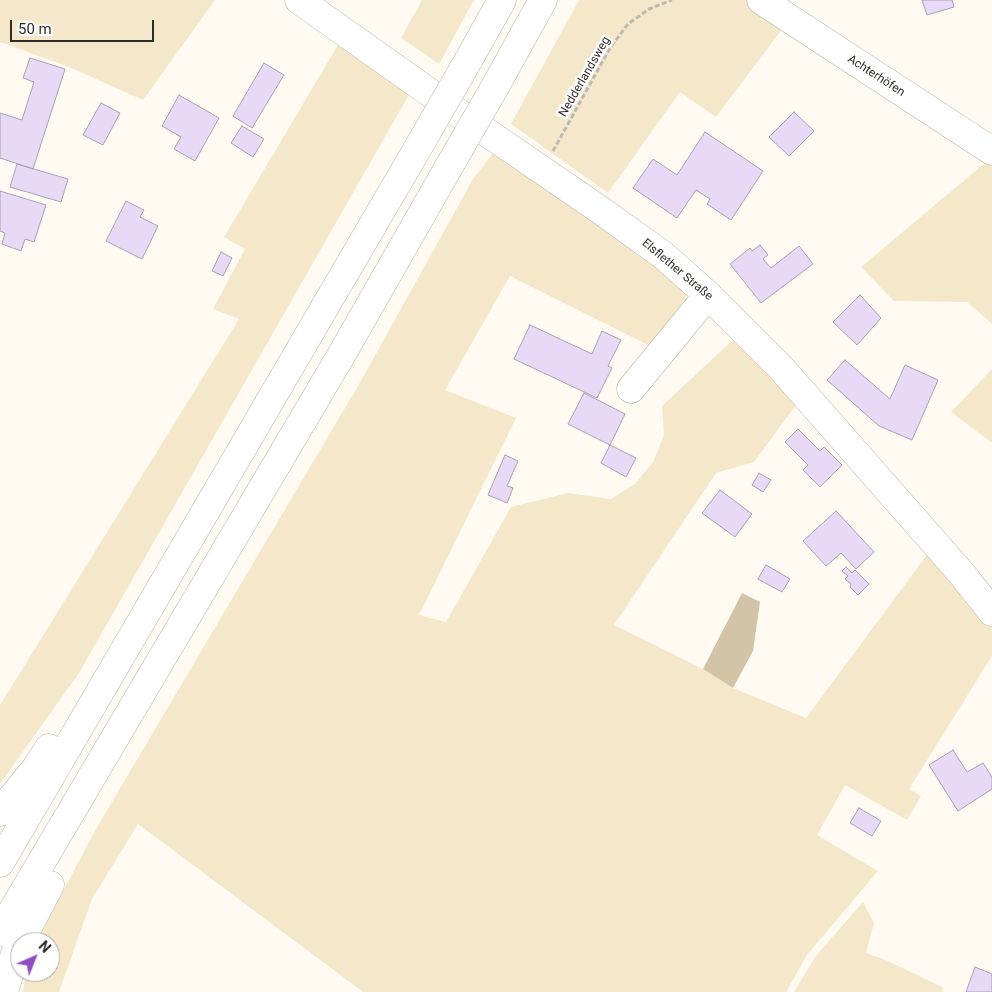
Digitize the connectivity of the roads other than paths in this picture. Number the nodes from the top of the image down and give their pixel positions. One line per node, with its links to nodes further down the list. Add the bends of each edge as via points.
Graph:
1 (299, 0): 6 (main road, Elsflether Straße, via 663,255)
2 (502, 0): 9 (main road, bridge)
3 (543, 0): 11 (main road, bridge, via 451,164)
4 (760, 0): 5 (main road, Achterhöfen)
5 (992, 151)
6 (708, 295): 7 (main road); 8 (main road, Elsflether Straße, via 782,369)
7 (631, 389)
8 (992, 612)
9 (101, 693): 10 (main road, via 63,726 36,768); 12 (main road)
10 (0, 812)
11 (65, 824): 13 (main road); 14 (main road, via 63,862 16,950)
12 (0, 863)
13 (0, 932)
14 (4, 992)

